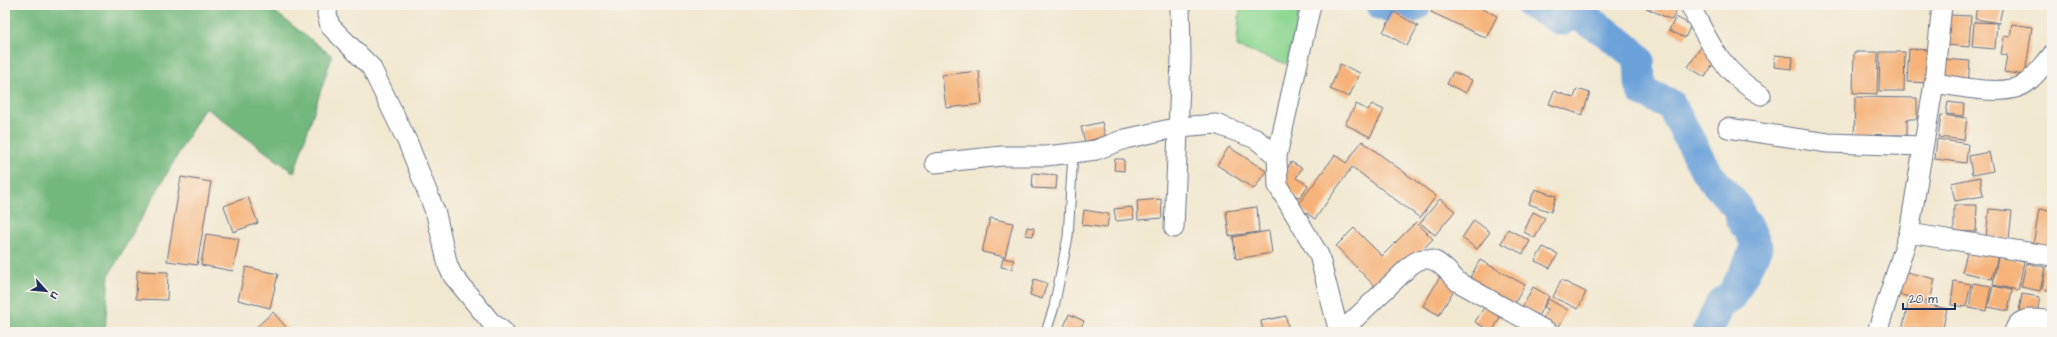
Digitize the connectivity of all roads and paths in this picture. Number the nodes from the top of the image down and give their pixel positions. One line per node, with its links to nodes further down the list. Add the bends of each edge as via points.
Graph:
1 (328, 5): 19 (street, via 330,26 371,67 408,143 436,214 452,276 490,321)
2 (1180, 5): 9 (street)
3 (1312, 5): 13 (street)
4 (1690, 5): 8 (street, via 1719,59 1740,80)
5 (1942, 5): 7 (street)
6 (2052, 55): 7 (street, via 2026,84 2010,89 1985,90)
7 (1934, 83): 11 (street)
8 (1761, 95)
9 (1179, 127): 12 (street, via 1125,139 1096,150); 13 (street, via 1216,124 1256,139); 15 (street)
10 (1728, 128): 11 (street, via 1828,142)
11 (1923, 146): 16 (street)
12 (1073, 153): 14 (street, via 1002,156); 20 (lane, via 1068,236 1054,307)
13 (1277, 156): 21 (street, via 1278,186 1319,255)
14 (935, 163)
15 (1174, 228)
16 (1909, 233): 17 (street); 23 (street)
17 (2052, 256)
18 (2052, 321): 24 (street, via 2026,318 2018,323)
19 (504, 332)
20 (1046, 332)
21 (1340, 332): 22 (street, via 1411,265 1425,258 1432,259 1458,282)
22 (1548, 332)
23 (1877, 332)
24 (2014, 332)

